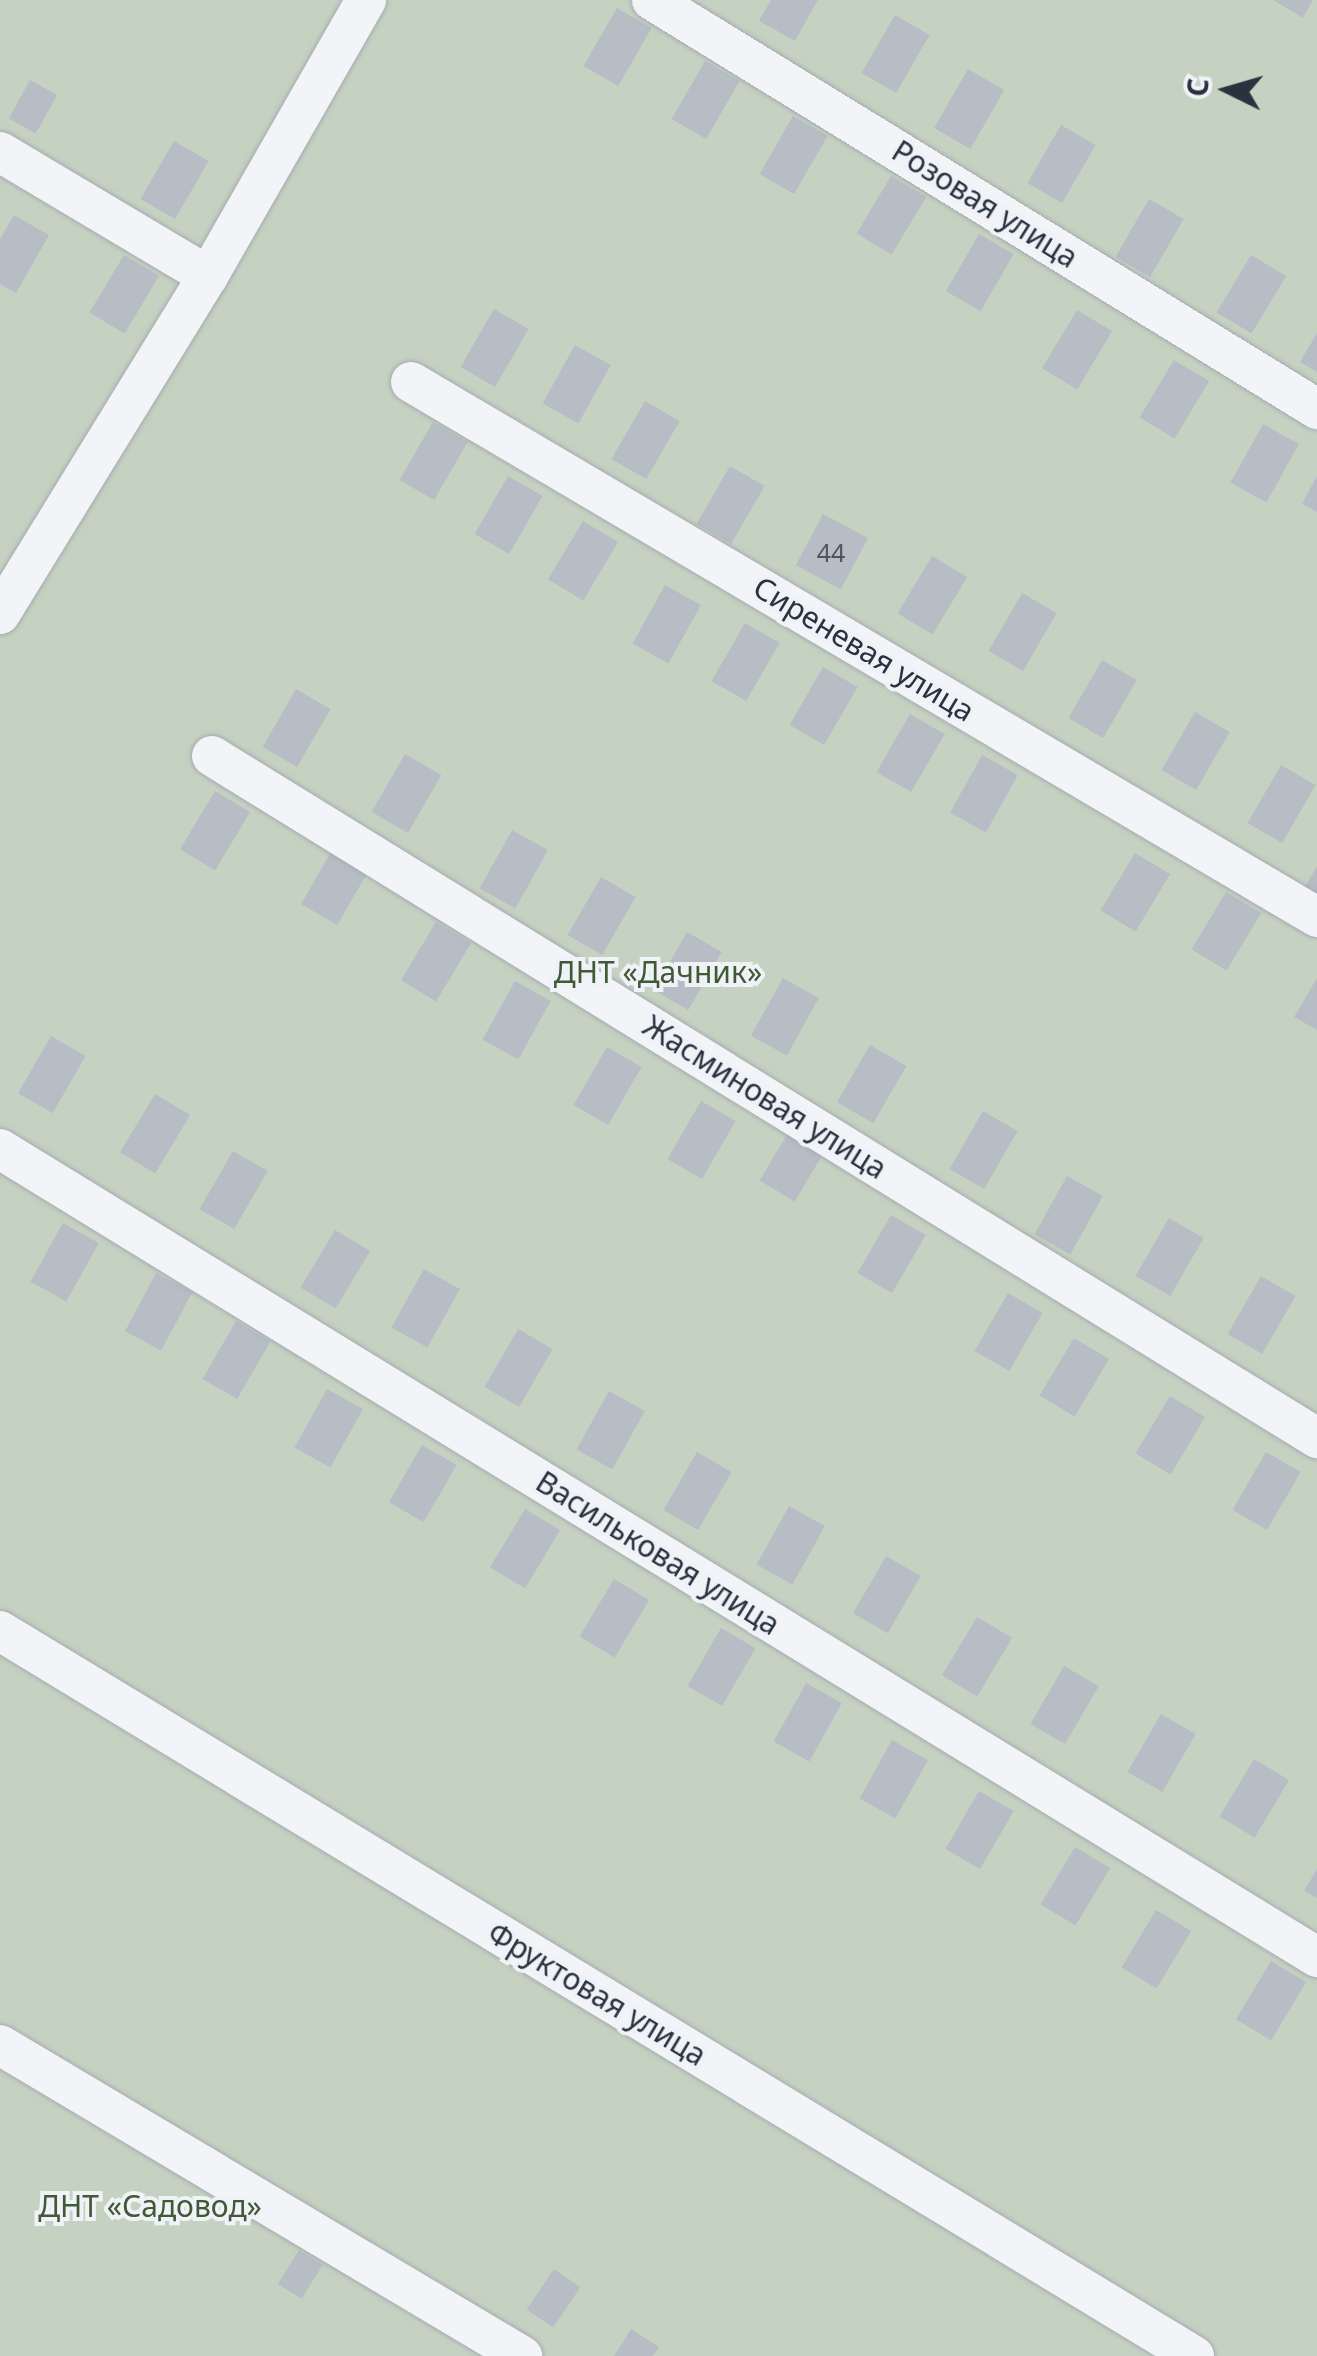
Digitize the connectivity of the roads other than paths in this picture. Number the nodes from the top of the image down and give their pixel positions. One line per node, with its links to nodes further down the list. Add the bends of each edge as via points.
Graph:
1 (366, 0): 4 (street)
2 (652, 0): 6 (street, Розовая улица)
3 (0, 152): 4 (street)
4 (208, 276): 7 (street)
5 (411, 382): 9 (street, Сиреневая улица)
6 (1317, 409)
7 (0, 614)
8 (212, 756): 11 (street, Жасминовая улица)
9 (1317, 917)
10 (0, 1149): 13 (street, Васильковая улица)
11 (1317, 1438)
12 (0, 1631): 16 (street, Фруктовая улица)
13 (1317, 1957)
14 (0, 2045): 15 (street)
15 (522, 2356)
16 (1194, 2356)

